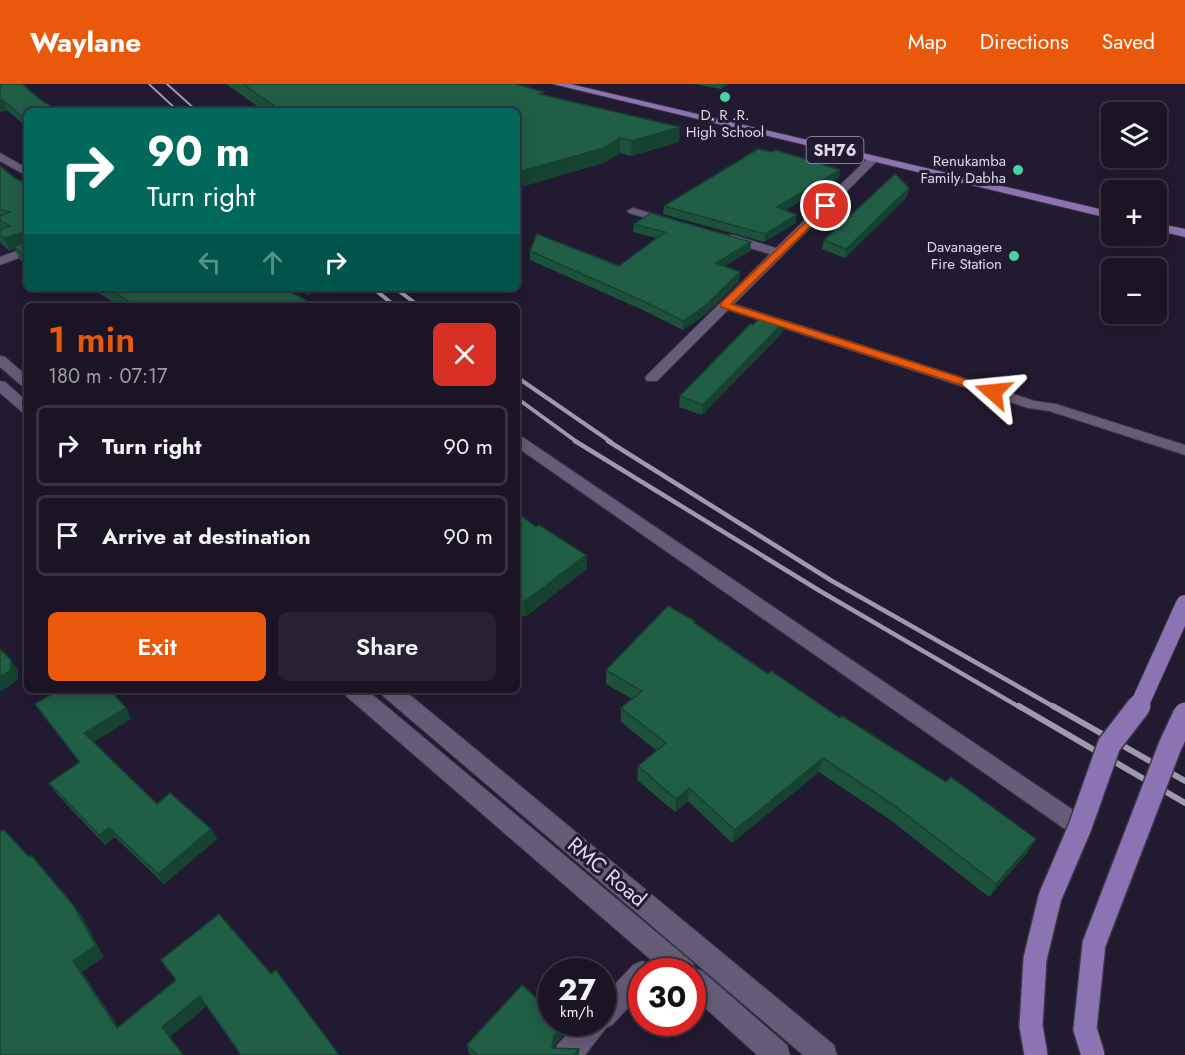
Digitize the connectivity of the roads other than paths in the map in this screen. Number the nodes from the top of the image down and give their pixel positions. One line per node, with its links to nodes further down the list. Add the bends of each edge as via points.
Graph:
1 (558, 84): 3 (main road, SH76)
2 (0, 156): 4 (street)
3 (873, 159): 6 (main road, SH76); 12 (street)
4 (24, 171)
5 (633, 211): 7 (street)
6 (1101, 213)
7 (678, 224)
8 (1167, 229): 9 (main road)
9 (1185, 233)
10 (711, 234): 12 (street)
11 (24, 252): 13 (street)
12 (779, 253): 14 (street)
13 (0, 261)
14 (724, 305): 16 (street); 21 (street)
15 (0, 360): 17 (street)
16 (652, 378)
17 (24, 380)
18 (0, 385): 19 (street)
19 (24, 406)
20 (520, 442): 26 (street)
21 (1185, 450)
22 (1185, 604): 26 (main road, bridge, via 1137,710 1109,745)
23 (357, 693): 27 (street, RMC Road)
24 (394, 693): 36 (street, RMC Road)
25 (1185, 714): 38 (main road, bridge, via 1094,944 1085,1029)
26 (1080, 827): 37 (main road, bridge, via 1050,897 1035,959 1031,1026)
27 (661, 953): 28 (street); 29 (street, RMC Road)
28 (656, 958)
29 (667, 958)
30 (628, 989): 32 (street)
31 (706, 992): 35 (street)
32 (616, 1002)
33 (584, 1036): 34 (street)
34 (567, 1055)
35 (777, 1055)
36 (824, 1055)
37 (1036, 1055)
38 (1093, 1055)

